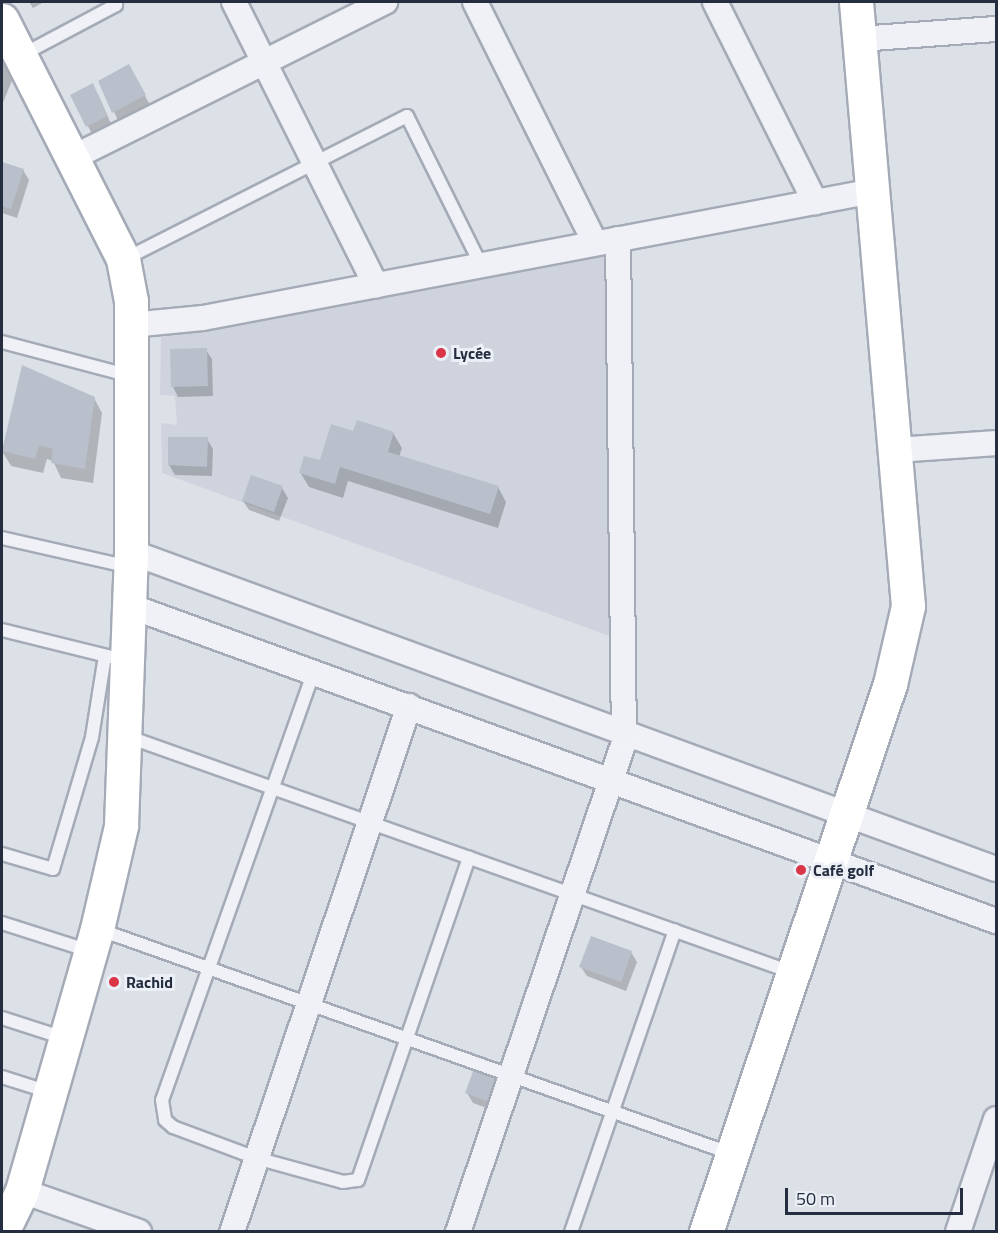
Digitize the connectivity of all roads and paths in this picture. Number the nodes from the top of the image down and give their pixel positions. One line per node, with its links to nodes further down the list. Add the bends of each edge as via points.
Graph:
1 (114, 2): 10 (lane, via 116,5)
2 (234, 2): 11 (street)
3 (385, 2): 11 (street)
4 (474, 2): 16 (street)
5 (715, 2): 15 (street)
6 (856, 2): 9 (street)
7 (2, 20): 10 (street)
8 (996, 29): 9 (street)
9 (859, 39): 14 (street)
10 (20, 56): 12 (street)
11 (265, 62): 12 (street); 13 (street)
12 (72, 158): 17 (street)
13 (315, 162): 17 (lane); 18 (lane, via 407,116); 19 (street)
14 (873, 191): 15 (street); 24 (street)
15 (815, 202): 16 (street)
16 (606, 241): 18 (street); 32 (street)
17 (123, 259): 20 (street, via 130,281)
18 (482, 265): 19 (street)
19 (376, 285): 20 (street, via 203,318)
20 (131, 325): 22 (street)
21 (2, 342): 22 (lane)
22 (131, 376): 26 (street)
23 (996, 444): 24 (street)
24 (897, 450): 36 (street, via 908,606 890,684)
25 (2, 538): 26 (lane)
26 (131, 560): 27 (street); 32 (street)
27 (130, 606): 29 (street); 30 (street)
28 (2, 630): 29 (lane)
29 (116, 659): 33 (street); 38 (lane, via 53,869)
30 (314, 671): 31 (street); 35 (lane)
31 (409, 706): 34 (street); 37 (street)
32 (624, 730): 34 (street); 36 (street)
33 (125, 736): 35 (lane); 46 (street, via 121,826)
34 (613, 779): 40 (street); 42 (street)
35 (271, 787): 37 (lane); 47 (lane)
36 (847, 814): 40 (street); 41 (street)
37 (370, 822): 39 (lane); 49 (street)
38 (2, 854)
39 (469, 858): 42 (lane); 52 (lane)
40 (832, 860): 43 (street); 48 (street)
41 (996, 869)
42 (573, 895): 45 (lane); 54 (street)
43 (996, 921)
44 (2, 923): 46 (lane)
45 (675, 930): 48 (lane); 56 (lane)
46 (94, 940): 47 (lane); 51 (street)
47 (209, 969): 49 (lane); 59 (lane, via 161,1110 173,1127)
48 (795, 974): 58 (street)
49 (310, 1006): 52 (lane); 59 (street)
50 (2, 1018): 51 (lane)
51 (65, 1038): 55 (street)
52 (407, 1040): 54 (lane); 59 (lane, via 358,1179 343,1182)
53 (2, 1077): 55 (lane)
54 (512, 1077): 56 (lane); 61 (street)
55 (49, 1092): 60 (street)
56 (612, 1112): 58 (lane); 65 (lane)
57 (996, 1119): 67 (street)
58 (733, 1155): 66 (street)
59 (256, 1158): 64 (street)
60 (22, 1191): 62 (street); 63 (street)
61 (460, 1231)
62 (2, 1232)
63 (139, 1232)
64 (232, 1232)
65 (571, 1232)
66 (706, 1232)
67 (958, 1232)

